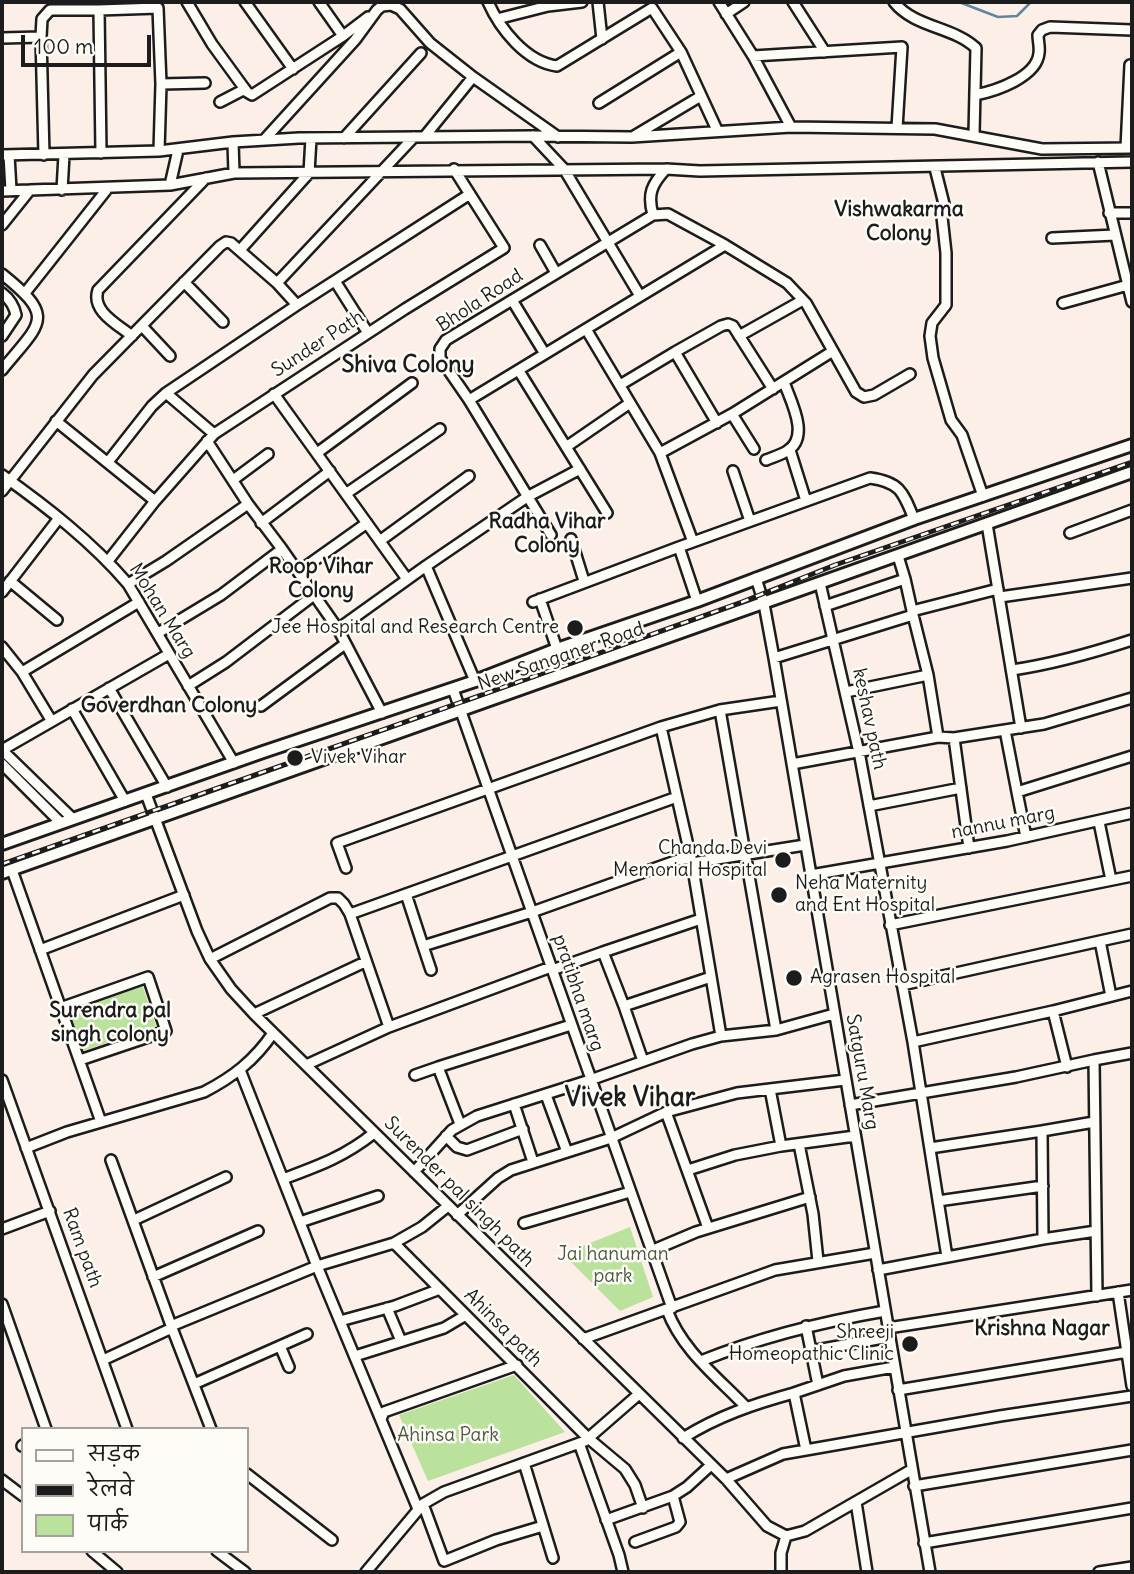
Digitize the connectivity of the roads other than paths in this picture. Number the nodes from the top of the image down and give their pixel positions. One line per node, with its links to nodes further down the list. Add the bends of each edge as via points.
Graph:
1 (187, 2): 33 (street)
2 (245, 2): 29 (street)
3 (319, 2): 20 (street)
4 (488, 2): 18 (street)
5 (582, 2): 11 (street)
6 (598, 2): 23 (street)
7 (719, 2): 17 (street)
8 (744, 2): 17 (street)
9 (793, 2): 25 (street)
10 (894, 2): 34 (street, via 911,19 968,40 976,48)
11 (548, 4): 18 (street)
12 (157, 5): 15 (street); 32 (street)
13 (399, 5): 16 (street); 30 (street, via 430,43)
14 (651, 5): 23 (street); 24 (street)
15 (99, 10): 21 (street, via 50,10 42,19); 54 (street)
16 (377, 10): 20 (street); 49 (street)
17 (726, 13): 27 (street)
18 (497, 19): 23 (street, via 516,43 545,64 557,66)
19 (1132, 30): 34 (street, via 1042,30 1034,67 1000,89)
20 (343, 36): 29 (street)
21 (41, 37): 22 (street); 56 (street)
22 (2, 38)
23 (603, 39)
24 (681, 52): 35 (street); 37 (street)
25 (825, 52): 27 (street); 39 (street, via 902,47)
26 (421, 53): 47 (street)
27 (753, 56): 38 (street)
28 (1130, 65): 51 (street)
29 (293, 69): 33 (street, via 252,95)
30 (473, 77): 42 (street); 48 (street)
31 (205, 83): 32 (street)
32 (161, 85): 53 (street)
33 (245, 89): 36 (street)
34 (975, 95): 41 (street)
35 (701, 96): 40 (street); 45 (street)
36 (220, 102)
37 (599, 103)
38 (790, 127): 39 (street); 40 (street)
39 (897, 128): 41 (street)
40 (717, 130): 45 (street)
41 (974, 135): 51 (street, via 1042,149)
42 (425, 136): 43 (street); 44 (street)
43 (533, 136): 48 (street); 62 (street)
44 (414, 137): 47 (street); 66 (street)
45 (632, 137): 48 (street)
46 (311, 138): 47 (street); 49 (street); 65 (street)
47 (344, 138)
48 (559, 138)
49 (264, 140): 50 (street)
50 (233, 142): 52 (street); 64 (street)
51 (1129, 148)
52 (178, 150): 53 (street); 68 (street)
53 (159, 151): 54 (street)
54 (101, 153): 57 (street)
55 (6, 155): 56 (street); 70 (street)
56 (44, 155): 57 (street)
57 (64, 155): 72 (street)
58 (1098, 162): 59 (street); 60 (street); 74 (street)
59 (1132, 162)
60 (935, 168): 63 (street); 144 (street, via 944,204 946,305 932,323 933,358 951,420 962,435)
61 (454, 169): 62 (street); 66 (street); 73 (street, Sunder Path)
62 (564, 169): 63 (street); 80 (street)
63 (666, 169): 76 (street, via 650,191)
64 (234, 173): 65 (street); 67 (street)
65 (309, 173): 66 (street); 83 (street)
66 (379, 173): 89 (street)
67 (206, 178): 68 (street); 104 (street, via 98,290 98,308)
68 (170, 185): 69 (street)
69 (108, 188): 72 (street); 92 (street)
70 (6, 190): 71 (street)
71 (30, 190): 72 (street); 77 (street)
72 (62, 190)
73 (470, 194): 87 (street); 102 (street, Sunder Path, via 504,248)
74 (1109, 213): 75 (street); 78 (street)
75 (1132, 213)
76 (653, 215): 80 (street, Bhola Road); 82 (street, via 668,214)
77 (2, 225)
78 (1115, 235): 79 (street); 84 (street)
79 (1052, 239)
80 (608, 242): 85 (street, Bhola Road); 93 (street)
81 (540, 245): 85 (street)
82 (725, 245): 93 (street); 95 (street, via 787,283)
83 (240, 250): 88 (street, via 226,242); 89 (street)
84 (1128, 265): 90 (street)
85 (556, 273): 94 (street, Bhola Road)
86 (2, 274): 92 (street)
87 (335, 281): 98 (street); 102 (street)
88 (184, 282): 99 (street); 100 (street)
89 (277, 283): 98 (street)
90 (1128, 285): 96 (street); 97 (street)
91 (2, 293): 103 (street, via 16,315)
92 (25, 293): 110 (street, via 38,313 36,328)
93 (640, 296): 101 (street)
94 (512, 300): 108 (street); 119 (street, Bhola Road, via 446,340 439,349 440,358)
95 (803, 300): 105 (street); 106 (street)
96 (1132, 302)
97 (1063, 303)
98 (297, 305): 117 (street)
99 (223, 322)
100 (142, 326): 104 (street); 109 (street)
101 (586, 329): 108 (street); 115 (street)
102 (368, 332): 118 (street, Sunder Path)
103 (2, 336)
104 (132, 336): 122 (street)
105 (739, 336): 107 (street, via 728,324); 116 (street)
106 (833, 351): 112 (street, via 856,392 864,397); 113 (street)
107 (675, 352): 115 (street); 123 (street)
108 (545, 354): 111 (street)
109 (170, 356)
110 (2, 370)
111 (519, 371): 119 (street); 127 (street)
112 (910, 374)
113 (784, 382): 116 (street); 129 (street, via 798,420 798,436)
114 (412, 383): 130 (street)
115 (620, 385): 120 (street)
116 (773, 389): 121 (street)
117 (166, 393): 125 (street); 134 (street)
118 (274, 394): 125 (street, Sunder Path); 130 (street)
119 (469, 400): 145 (street, Bhola Road)
120 (630, 402): 127 (street); 131 (street)
121 (732, 414): 123 (street); 128 (street)
122 (56, 421): 134 (street); 140 (street)
123 (717, 422): 131 (street)
124 (440, 429): 143 (street)
125 (210, 438): 141 (street); 147 (street, Sunder Path)
126 (1132, 445): 144 (main road, New Sanganer Road)
127 (566, 447): 135 (street)
128 (754, 449)
129 (790, 450): 133 (street); 146 (street)
130 (317, 453): 136 (street)
131 (660, 453): 161 (street)
132 (268, 454): 141 (street)
133 (766, 460)
134 (108, 462): 147 (street)
135 (580, 469): 145 (street); 150 (street)
136 (330, 471): 143 (street); 154 (street)
137 (733, 471): 153 (street)
138 (1132, 472): 156 (main road, New Sanganer Road)
139 (469, 477): 160 (street)
140 (6, 478): 142 (street); 151 (street, Mohan Marg)
141 (233, 481): 148 (street)
142 (2, 491)
143 (347, 493): 155 (street)
144 (983, 496): 152 (main road, New Sanganer Road)
145 (527, 497): 158 (street, Bhola Road); 166 (street)
146 (806, 500): 152 (street, via 870,478 890,481 903,495); 153 (street)
147 (155, 501): 165 (street, Sunder Path)
148 (248, 504): 154 (street); 175 (street)
149 (1132, 510): 157 (street)
150 (607, 513)
151 (59, 518): 165 (street, Mohan Marg); 172 (street)
152 (914, 519): 168 (main road, New Sanganer Road)
153 (750, 521): 161 (street)
154 (261, 523): 163 (street)
155 (367, 523): 160 (street); 167 (street)
156 (986, 524): 164 (main road, New Sanganer Road); 177 (street)
157 (1070, 533)
158 (551, 536)
159 (571, 539): 173 (street)
160 (381, 540): 170 (street)
161 (693, 542): 162 (street)
162 (679, 547): 173 (street); 179 (street)
163 (282, 549): 167 (street); 186 (street, via 222,595)
164 (898, 556): 171 (street); 174 (main road, New Sanganer Road)
165 (108, 561): 175 (street, Mohan Marg)
166 (426, 566): 170 (street); 197 (street)
167 (298, 572): 178 (street)
168 (756, 578): 179 (main road, New Sanganer Road); 181 (street, Satguru Marg)
169 (1132, 578): 177 (street)
170 (407, 579): 185 (street)
171 (905, 579): 182 (street); 183 (street)
172 (10, 581): 176 (street); 184 (street)
173 (584, 581): 191 (street, via 536,600)
174 (820, 583): 181 (main road, New Sanganer Road); 182 (street, keshav path)
175 (128, 584): 180 (street, Mohan Marg)
176 (2, 592)
177 (999, 593): 183 (street); 194 (street)
178 (314, 595): 185 (street); 198 (street)
179 (697, 601): 191 (main road, New Sanganer Road)
180 (139, 602): 186 (street, Mohan Marg); 195 (street)
181 (764, 604): 193 (street, Satguru Marg); 207 (main road, New Sanganer Road)
182 (825, 606): 188 (street, keshav path)
183 (912, 613): 188 (street); 196 (street)
184 (57, 620)
185 (338, 629): 189 (street)
186 (158, 633): 192 (street, Mohan Marg)
187 (1132, 639): 194 (street, via 1050,665)
188 (835, 640): 193 (street); 201 (street, keshav path)
189 (345, 644): 204 (street); 208 (street)
190 (2, 647): 195 (street)
191 (557, 649): 197 (main road, New Sanganer Road)
192 (169, 654): 198 (street, Mohan Marg); 199 (street)
193 (774, 658): 203 (street, Satguru Marg)
194 (1012, 670): 211 (street)
195 (22, 672): 209 (street)
196 (928, 675): 201 (street); 213 (street)
197 (475, 681): 200 (main road, New Sanganer Road)
198 (188, 686): 218 (street, Mohan Marg)
199 (110, 688): 205 (street); 221 (street)
200 (453, 689): 207 (street, pratibha marg); 208 (main road, New Sanganer Road)
201 (846, 692): 216 (street, keshav path)
202 (1132, 698): 211 (street)
203 (781, 701): 206 (street); 220 (street, Satguru Marg)
204 (261, 706)
205 (72, 709): 209 (street); 227 (street)
206 (720, 710): 210 (street); 239 (street)
207 (461, 711): 223 (street, pratibha marg); 231 (main road, New Sanganer Road)
208 (382, 713): 218 (main road, New Sanganer Road)
209 (51, 720): 215 (street)
210 (661, 727): 223 (street); 226 (street)
211 (1021, 728): 212 (street)
212 (1005, 730): 214 (street); 224 (street)
213 (938, 737): 214 (street); 216 (street)
214 (954, 738): 222 (street)
215 (2, 750): 230 (street)
216 (858, 750): 220 (street); 228 (street, keshav path)
217 (1132, 756): 224 (street)
218 (234, 763): 221 (main road, New Sanganer Road)
219 (2, 764): 233 (street)
220 (792, 764): 236 (street, Satguru Marg)
221 (167, 787): 225 (main road, New Sanganer Road)
222 (961, 788): 228 (street); 237 (street)
223 (489, 789): 238 (street, pratibha marg); 242 (street, via 337,843)
224 (1017, 792): 234 (street)
225 (146, 794): 227 (main road, New Sanganer Road); 231 (street, Surender pal singh path)
226 (677, 797): 238 (street); 240 (street)
227 (125, 801): 230 (main road, New Sanganer Road)
228 (869, 806): 241 (street, keshav path)
229 (1132, 813): 232 (street, nannu marg)
230 (73, 819): 233 (main road, New Sanganer Road)
231 (155, 819): 243 (main road, New Sanganer Road); 248 (street, Surender pal singh path)
232 (1099, 822): 234 (street, nannu marg); 246 (street)
233 (61, 823): 235 (main road, New Sanganer Road)
234 (1026, 837): 237 (street, nannu marg)
235 (2, 844)
236 (806, 845): 239 (street); 244 (street, Satguru Marg)
237 (969, 848): 241 (street, nannu marg)
238 (513, 856): 247 (street); 249 (street, pratibha marg)
239 (744, 856): 240 (street); 273 (street)
240 (691, 861): 249 (street, via 678,860); 251 (street)
241 (879, 864): 244 (street, nannu marg); 252 (street, keshav path)
242 (345, 868)
243 (7, 871): 256 (street)
244 (811, 875): 270 (street, Satguru Marg)
245 (1132, 876): 246 (street)
246 (1111, 880): 252 (street)
247 (406, 894): 250 (street); 255 (street)
248 (184, 895): 256 (street); 258 (street, Surender pal singh path)
249 (532, 912): 255 (street); 260 (street, pratibha marg)
250 (350, 914): 258 (street, via 338,898 330,898); 259 (street)
251 (701, 919): 257 (street); 262 (street)
252 (890, 925): 263 (street, keshav path)
253 (1132, 934): 254 (street)
254 (1100, 941): 263 (street); 265 (street)
255 (423, 946): 261 (street)
256 (40, 950): 267 (street)
257 (603, 952): 260 (street); 266 (street)
258 (210, 959): 269 (street, Surender pal singh path)
259 (365, 962): 269 (street); 272 (street)
260 (552, 969): 271 (street, pratibha marg); 272 (street)
261 (431, 970)
262 (711, 977): 266 (street); 275 (street)
263 (902, 985): 276 (street, keshav path)
264 (1132, 991): 265 (street)
265 (1111, 996): 268 (street)
266 (624, 1006): 280 (street)
267 (60, 1008): 278 (street); 278 (street, via 148,977 166,1031)
268 (1053, 1011): 276 (street); 283 (street)
269 (254, 1014): 274 (street, Surender pal singh path)
270 (834, 1014): 273 (street); 288 (street, Satguru Marg)
271 (571, 1025): 282 (street); 287 (street, pratibha marg)
272 (389, 1027): 281 (street)
273 (776, 1030): 275 (street)
274 (273, 1032): 281 (street, Surender pal singh path); 284 (street)
275 (721, 1036): 280 (street)
276 (913, 1042): 290 (street, keshav path)
277 (1132, 1053): 279 (street)
278 (80, 1059): 295 (street)
279 (1094, 1060): 283 (street); 296 (street)
280 (643, 1061): 287 (street)
281 (306, 1065): 300 (street, Surender pal singh path)
282 (438, 1067): 285 (street); 297 (street)
283 (1067, 1068): 290 (street)
284 (240, 1070): 295 (street, via 205,1092); 314 (street)
285 (415, 1075)
286 (2, 1080): 306 (street, Ram path)
287 (590, 1080): 291 (street); 303 (street, pratibha marg)
288 (845, 1080): 289 (street); 293 (street, Satguru Marg)
289 (770, 1089): 294 (street); 305 (street)
290 (923, 1093): 293 (street); 307 (street, keshav path)
291 (546, 1095): 292 (street); 308 (street)
292 (514, 1104): 297 (street); 298 (street)
293 (850, 1105): 302 (street, Satguru Marg)
294 (666, 1112): 303 (street); 311 (street)
295 (101, 1122): 306 (street)
296 (1094, 1122): 299 (street); 329 (street)
297 (460, 1124): 301 (street)
298 (523, 1129): 301 (street, via 467,1150); 310 (street)
299 (1042, 1131): 307 (street); 315 (street)
300 (374, 1133): 312 (street, Surender pal singh path); 314 (street, via 334,1161)
301 (446, 1136): 312 (street)
302 (855, 1136): 304 (street); 333 (street, Satguru Marg)
303 (611, 1138): 308 (street); 316 (street, pratibha marg)
304 (800, 1144): 305 (street); 318 (street)
305 (781, 1146): 311 (street)
306 (26, 1148): 321 (street, Ram path)
307 (930, 1148): 319 (street, keshav path)
308 (567, 1153): 310 (street)
309 (111, 1160): 323 (street)
310 (533, 1162): 322 (street, via 498,1178)
311 (688, 1170): 326 (street)
312 (414, 1172): 320 (street, Surender pal singh path)
313 (226, 1177): 323 (street)
314 (283, 1179): 324 (street)
315 (1043, 1186): 319 (street); 330 (street)
316 (630, 1192): 325 (street); 332 (street, pratibha marg)
317 (378, 1196): 324 (street)
318 (810, 1197): 326 (street); 335 (street)
319 (938, 1201): 334 (street, keshav path)
320 (448, 1206): 322 (street, Surender pal singh path); 331 (street)
321 (50, 1211): 327 (street); 360 (street, Ram path)
322 (457, 1215): 353 (street, Surender pal singh path)
323 (134, 1220): 338 (street)
324 (300, 1222): 336 (street)
325 (524, 1223)
326 (708, 1228): 332 (street)
327 (2, 1229)
328 (258, 1231): 338 (street)
329 (1096, 1231): 330 (street); 342 (street)
330 (1043, 1238): 334 (street)
331 (394, 1243): 336 (street); 339 (street, Ahinsa path)
332 (651, 1251): 345 (street, pratibha marg)
333 (875, 1253): 335 (street); 337 (street, Satguru Marg)
334 (947, 1257): 337 (street)
335 (818, 1261): 345 (street, via 775,1270)
336 (317, 1266): 348 (street); 350 (street)
337 (878, 1270): 346 (street, Satguru Marg)
338 (153, 1277): 350 (street)
339 (440, 1289): 344 (street); 347 (street, Ahinsa path)
340 (1132, 1290): 341 (street)
341 (1118, 1292): 342 (street); 354 (street)
342 (1097, 1296): 351 (street)
343 (2, 1304): 374 (street)
344 (387, 1308): 348 (street); 355 (street)
345 (670, 1309): 353 (street); 361 (street, pratibha marg, via 675,1329)
346 (885, 1311): 349 (street); 351 (street, Satguru Marg)
347 (466, 1315): 355 (street, via 444,1328); 362 (street, Ahinsa path)
348 (340, 1321): 359 (street)
349 (806, 1326): 357 (street); 361 (street)
350 (172, 1327): 360 (street); 365 (street)
351 (888, 1332): 357 (street); 364 (street, Satguru Marg)
352 (307, 1334): 356 (street)
353 (583, 1339): 370 (street, Surender pal singh path)
354 (1129, 1339): 358 (street)
355 (401, 1341): 359 (street)
356 (280, 1346): 363 (street); 365 (street)
357 (811, 1351): 366 (street)
358 (1127, 1352): 367 (street); 368 (street)
359 (355, 1356): 373 (street)
360 (103, 1360): 375 (street, Ram path)
361 (701, 1361): 372 (street, pratibha marg)
362 (517, 1365): 373 (street, via 384,1412); 378 (street, Ahinsa path)
363 (289, 1367)
364 (894, 1367): 366 (street); 368 (street, Satguru Marg)
365 (194, 1384): 376 (street)
366 (818, 1385): 369 (street)
367 (1132, 1385)
368 (898, 1390): 377 (street, Satguru Marg)
369 (794, 1393): 372 (street); 381 (street)
370 (639, 1394): 378 (street); 379 (street, Surender pal singh path)
371 (1132, 1396): 377 (street)
372 (746, 1406): 379 (street)
373 (381, 1419): 393 (street)
374 (45, 1427)
375 (126, 1427)
376 (210, 1427)
377 (905, 1433): 381 (street); 385 (street, Satguru Marg)
378 (588, 1438): 380 (street); 394 (street, Ahinsa path, via 625,1469)
379 (683, 1438): 384 (street, Surender pal singh path)
380 (579, 1443): 383 (street); 396 (street)
381 (806, 1450): 387 (street, via 783,1454)
382 (1132, 1450): 389 (street)
383 (524, 1463): 393 (street, via 444,1492); 397 (street)
384 (711, 1465): 387 (street, Surender pal singh path); 391 (street)
385 (911, 1470): 389 (street, Satguru Marg); 392 (street)
386 (248, 1475): 399 (street)
387 (726, 1479): 398 (street, Surender pal singh path, via 766,1527)
388 (2, 1480): 390 (street)
389 (914, 1486): 401 (street, Satguru Marg)
390 (21, 1494)
391 (673, 1496): 394 (street); 400 (street, via 680,1522)
392 (856, 1502): 398 (street, via 805,1531); 411 (street)
393 (420, 1506): 397 (street, via 444,1561); 408 (street)
394 (643, 1508): 396 (street)
395 (1132, 1508): 401 (street)
396 (606, 1520): 409 (street)
397 (543, 1526): 404 (street)
398 (786, 1536): 410 (street)
399 (332, 1540)
400 (635, 1542)
401 (924, 1543): 412 (street, Satguru Marg)
402 (94, 1553): 406 (street)
403 (220, 1553): 407 (street)
404 (553, 1558)
405 (1132, 1567): 413 (street)
406 (117, 1572)
407 (245, 1572)
408 (366, 1572)
409 (623, 1572)
410 (781, 1572)
411 (867, 1572)
412 (930, 1572)
413 (1099, 1572)

